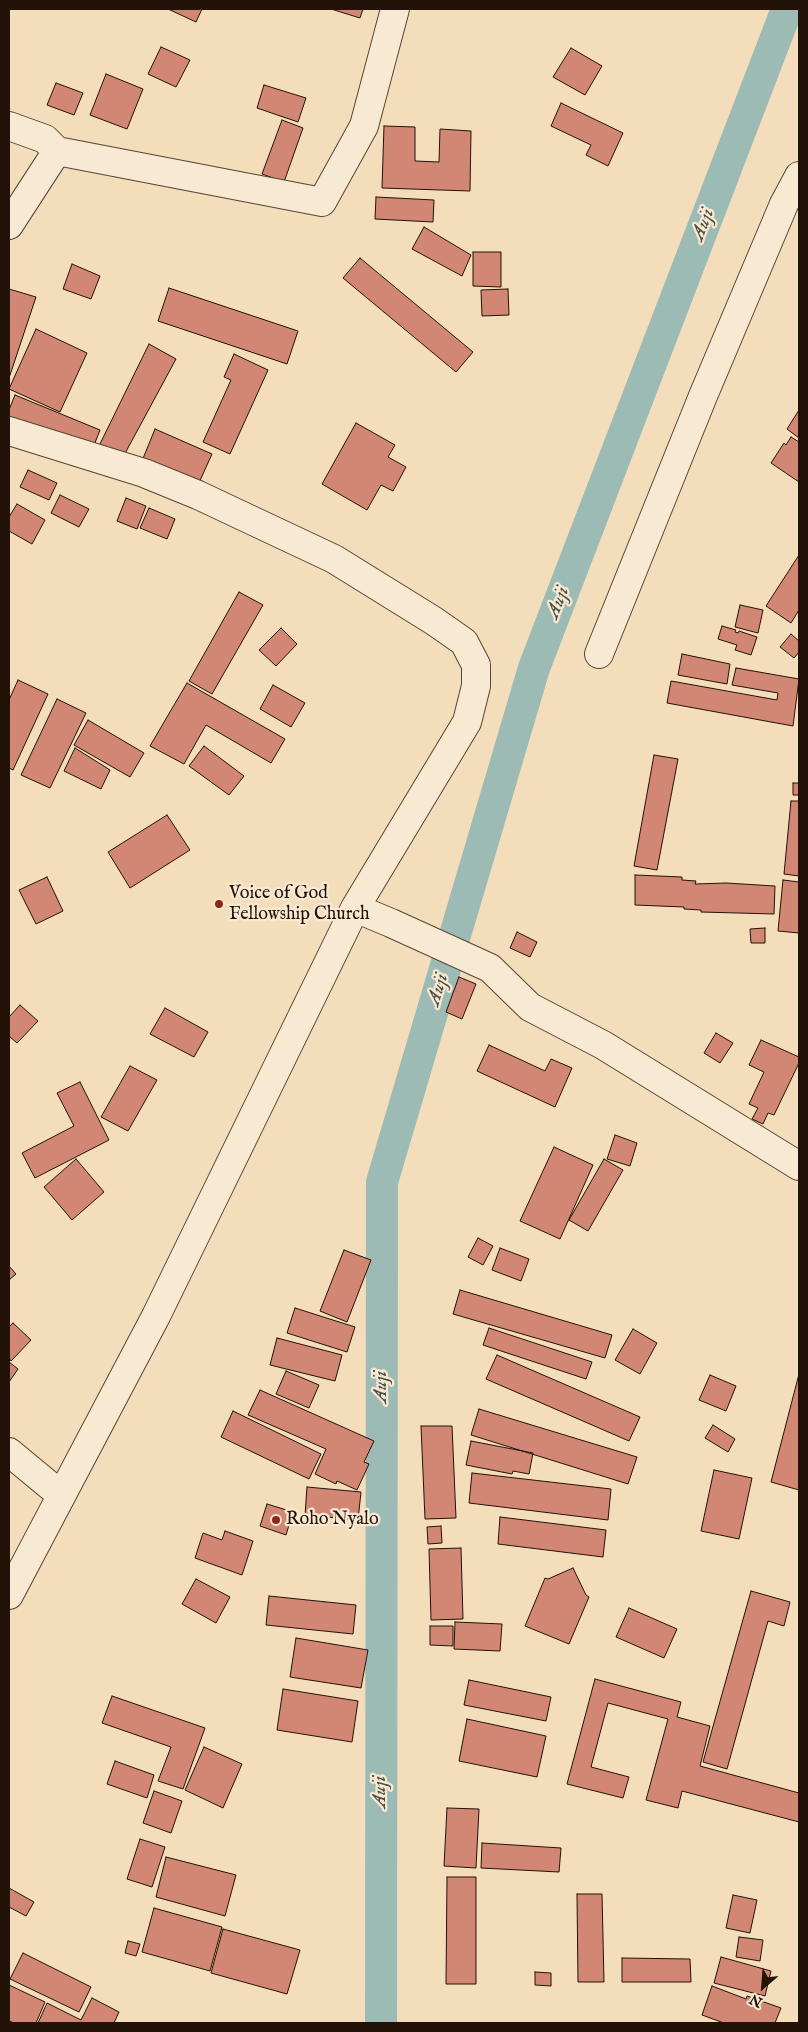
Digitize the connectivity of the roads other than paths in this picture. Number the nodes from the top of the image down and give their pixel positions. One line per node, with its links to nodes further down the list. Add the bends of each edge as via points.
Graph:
1 (395, 9): 3 (street, via 364,126 322,202)
2 (9, 126): 3 (street, via 45,139)
3 (58, 151): 5 (street)
4 (799, 176): 7 (street, via 710,378)
5 (9, 225)
6 (9, 431): 8 (street, via 144,473 198,495 334,559 464,642 476,665 476,686 467,722)
7 (599, 654)
8 (355, 908): 9 (street, via 490,968 530,1007 603,1045); 11 (street, via 156,1316)
9 (799, 1166)
10 (9, 1452): 11 (street)
11 (62, 1495): 12 (street)
12 (9, 1595)

